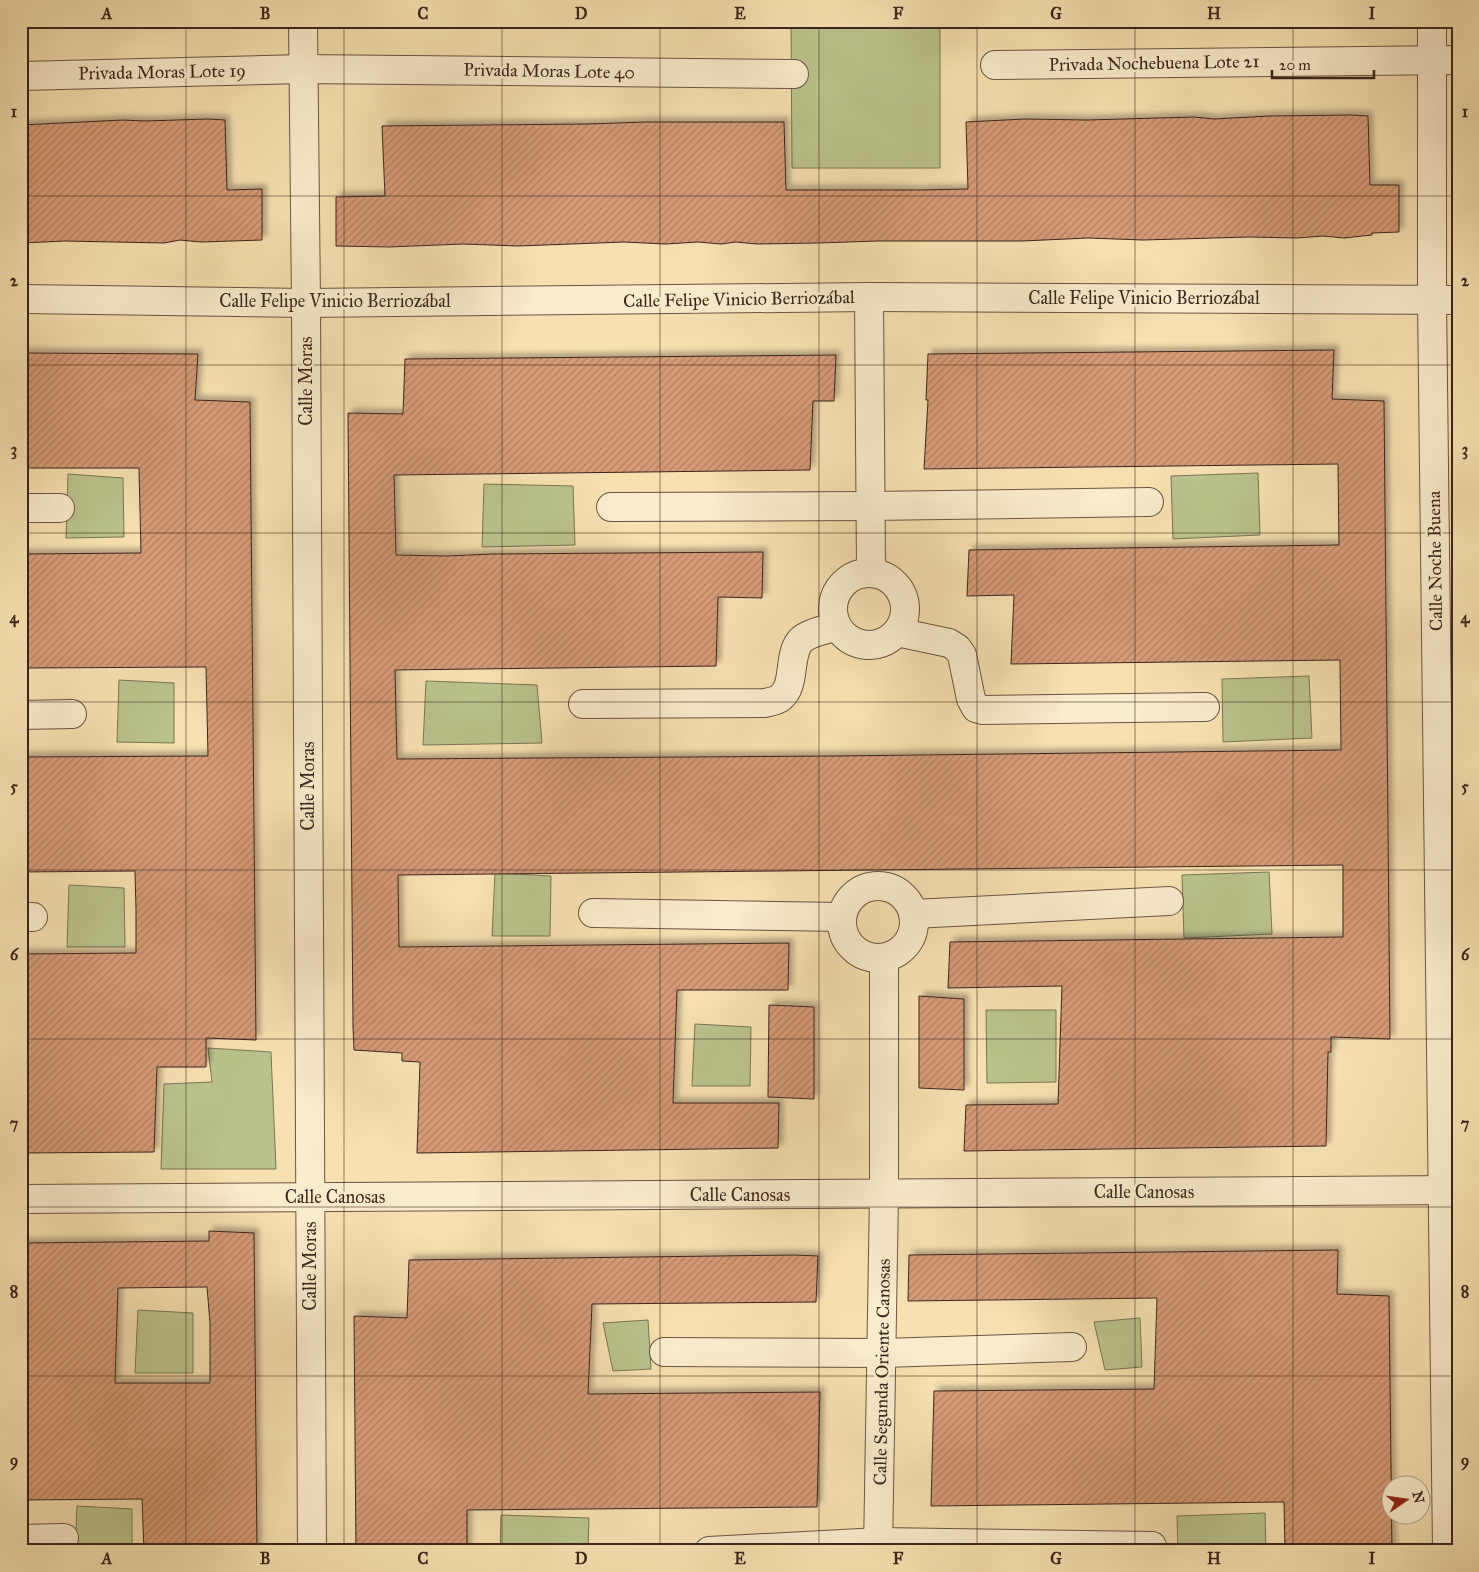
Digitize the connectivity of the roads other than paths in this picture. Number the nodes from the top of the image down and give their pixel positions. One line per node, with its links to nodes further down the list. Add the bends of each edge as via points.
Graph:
1 (303, 21): 5 (street, Calle Moras)
2 (1432, 21): 3 (street, Calle Noche Buena)
3 (1445, 60): 4 (street, Privada Nochebuena Lote 21); 10 (street, Calle Noche Buena)
4 (995, 65)
5 (303, 69): 6 (street, Privada Moras Lote 40); 7 (street, Privada Moras Lote 19); 11 (street, Calle Moras)
6 (794, 74)
7 (21, 76)
8 (869, 297): 10 (street, Calle Felipe Vinicio Berriozábal); 11 (street, Calle Felipe Vinicio Berriozábal); 13 (street)
9 (21, 299): 11 (street, Calle Felipe Vinicio Berriozábal)
10 (1445, 300): 25 (street, Calle Noche Buena)
11 (306, 303): 32 (street, Calle Moras)
12 (1149, 502): 13 (street)
13 (870, 506): 14 (street); 17 (street)
14 (611, 507)
15 (21, 508): 16 (street)
16 (60, 508)
17 (871, 571): 18 (street, via 852,576 838,589 832,608); 19 (street, via 890,578 903,594 906,613)
18 (837, 626): 19 (street, via 846,638 859,644 873,645 886,641); 20 (street, via 811,634 801,641 788,686 780,698 765,703)
19 (897, 632): 21 (street, via 949,643 957,648 962,655 971,699 976,708 983,710)
20 (583, 704)
21 (1206, 707)
22 (72, 714): 23 (street)
23 (21, 715)
24 (1169, 901): 27 (street)
25 (1449, 911): 30 (street, Calle Noche Buena)
26 (593, 913): 28 (street)
27 (913, 914): 28 (street, via 906,899 893,889 876,886 860,890 847,901); 29 (street, via 914,929 908,943 898,953)
28 (841, 917): 29 (street, via 843,934 852,949 867,957)
29 (884, 958): 31 (street, Calle Segunda Oriente Canosas)
30 (1451, 1190): 31 (street, Calle Canosas); 43 (street, Calle Noche Buena)
31 (884, 1194): 32 (street, Calle Canosas); 36 (street, Calle Segunda Oriente Canosas)
32 (309, 1198): 33 (street, Calle Canosas); 41 (street, Calle Moras)
33 (21, 1199)
34 (1072, 1347): 36 (street)
35 (664, 1352): 36 (street)
36 (883, 1353): 39 (street, Calle Segunda Oriente Canosas)
37 (64, 1538): 38 (street)
38 (21, 1539)
39 (879, 1546): 40 (street); 42 (street)
40 (1152, 1546)
41 (312, 1551)
42 (709, 1551)
43 (1447, 1551)

